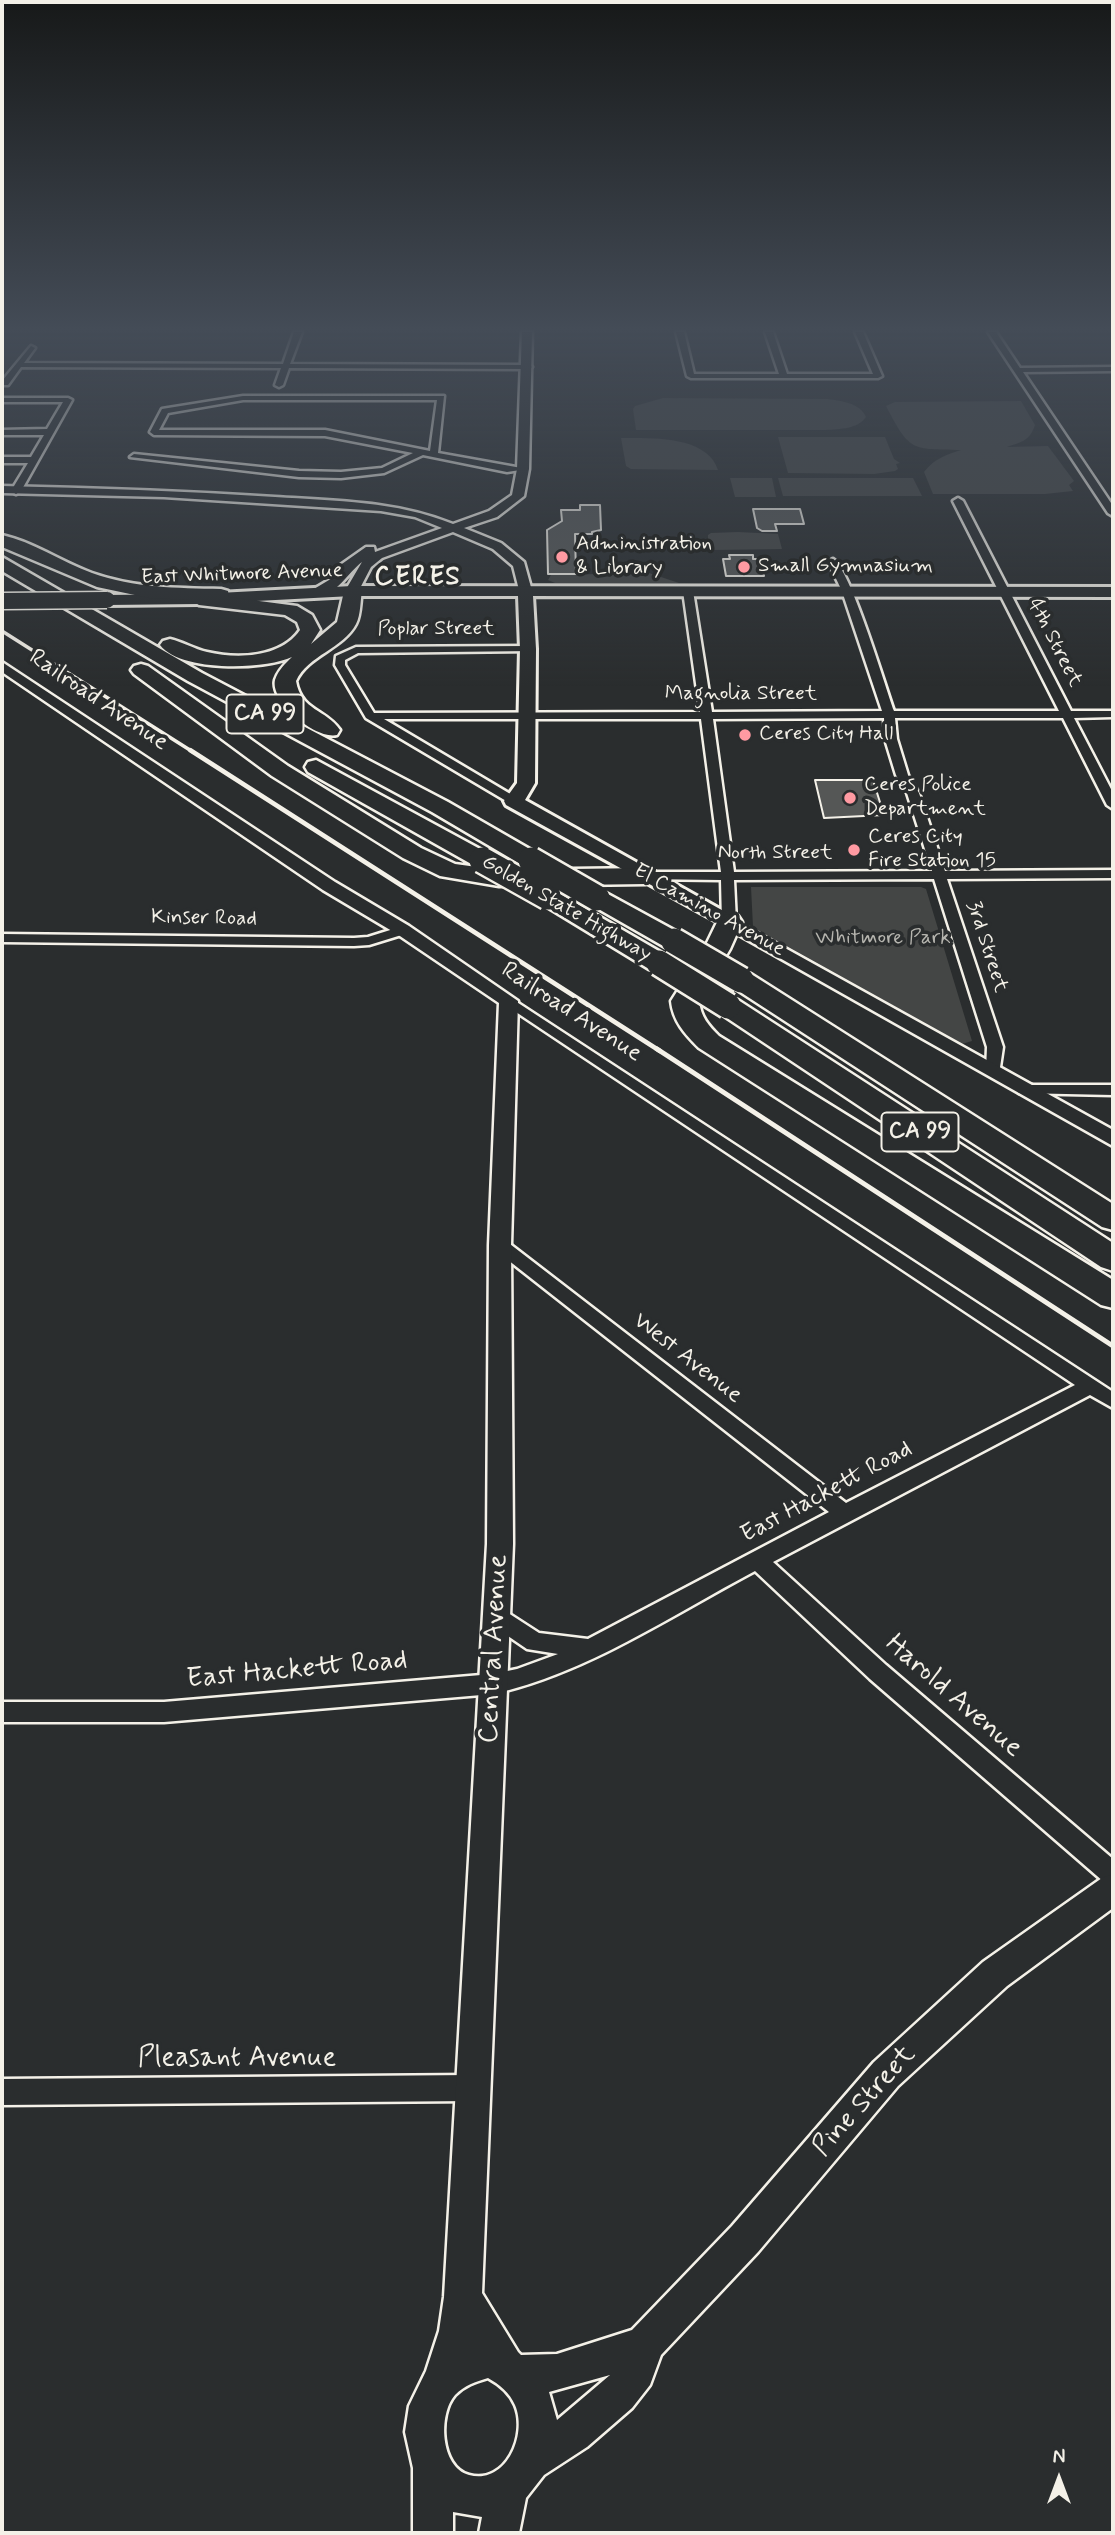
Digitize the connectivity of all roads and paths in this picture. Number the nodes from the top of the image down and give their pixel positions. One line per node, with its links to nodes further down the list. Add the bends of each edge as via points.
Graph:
1 (38, 450): 10 (street)
2 (413, 450): 6 (street)
3 (434, 450): 7 (street)
4 (524, 450): 11 (street)
5 (1071, 450): 15 (street)
6 (422, 452): 7 (street); 8 (street, via 391,467 351,475)
7 (434, 454): 11 (street)
8 (134, 457)
9 (2, 460): 10 (street)
10 (33, 460): 13 (street)
11 (523, 469): 16 (street, via 520,492 511,502 493,514)
12 (2, 490): 13 (street)
13 (16, 491): 16 (street, via 181,494 382,507)
14 (958, 501): 26 (street, 4th Street)
15 (1113, 513)
16 (453, 526): 21 (street, via 378,555 366,565); 23 (street, via 385,542 360,555 340,579); 24 (street, via 514,558 523,573)
17 (2, 540): 28 (highway, via 79,576 124,588)
18 (833, 562): 25 (street, 3rd Street)
19 (2, 563): 31 (highway, Golden State Highway / CA 99)
20 (2, 586): 35 (highway, Golden State Highway / CA 99)
21 (352, 591): 23 (main road, East Whitmore Avenue); 24 (main road, East Whitmore Avenue); 44 (highway, via 347,623 333,639 296,663 286,677 285,690 298,708)
22 (688, 591): 24 (main road, East Whitmore Avenue); 25 (main road, East Whitmore Avenue); 36 (street)
23 (319, 592): 28 (main road, East Whitmore Avenue)
24 (525, 592): 32 (main road)
25 (847, 592): 26 (main road, East Whitmore Avenue); 37 (street, 3rd Street)
26 (1007, 592): 27 (main road, East Whitmore Avenue); 38 (street, 4th Street)
27 (1113, 592)
28 (248, 597): 29 (main road, East Whitmore Avenue)
29 (199, 599): 30 (main road, East Whitmore Avenue, bridge); 31 (highway, via 290,610 305,619 310,629 301,643 276,655 221,660)
30 (2, 601)
31 (86, 614): 44 (highway, Golden State Highway / CA 99)
32 (528, 649): 33 (street, Poplar Street, via 369,649); 40 (main road)
33 (345, 654): 41 (street, El Camino Avenue, via 340,665)
34 (2, 666): 52 (street, Railroad Avenue, via 329,886)
35 (142, 670): 50 (highway, via 280,771 436,866 481,877); 54 (highway, Golden State Highway / CA 99, bridge, via 548,897)
36 (706, 714): 37 (street, Magnolia Street); 40 (street, Magnolia Street); 49 (street)
37 (889, 714): 38 (street, Magnolia Street); 47 (street, 3rd Street, via 902,775 913,793)
38 (1068, 714): 39 (street, Magnolia Street); 43 (street, 4th Street)
39 (1113, 714)
40 (527, 715): 41 (street, Magnolia Street); 42 (main road, via 526,783)
41 (370, 716): 42 (street, El Camino Avenue)
42 (513, 800): 45 (main road, El Camino Avenue)
43 (1113, 804)
44 (440, 807): 50 (highway, Golden State Highway / CA 99, bridge, via 531,860)
45 (616, 858): 48 (main road, El Camino Avenue); 50 (highway, via 607,861)
46 (1113, 874): 47 (street, North Street)
47 (941, 875): 49 (street, North Street); 57 (street, 3rd Street, via 995,1047)
48 (646, 876): 49 (street, North Street); 50 (highway); 51 (main road, El Camino Avenue)
49 (728, 876): 51 (street)
50 (594, 887): 54 (highway, Golden State Highway / CA 99)
51 (729, 922): 57 (street, El Camino Avenue); 66 (highway, via 685,1001 697,1031)
52 (403, 930): 53 (street, Kinser Road, via 354,942); 56 (street, Railroad Avenue)
53 (2, 938)
54 (666, 952): 55 (highway, Golden State Highway / CA 99, bridge)
55 (734, 993): 60 (highway, Golden State Highway / CA 99); 65 (highway, Golden State Highway / CA 99)
56 (509, 1001): 64 (street, Central Avenue); 67 (street, Railroad Avenue)
57 (994, 1071): 58 (street, El Camino Avenue)
58 (1025, 1090): 59 (street); 61 (street, El Camino Avenue)
59 (1113, 1090)
60 (975, 1130): 62 (highway); 63 (highway, Golden State Highway / CA 99)
61 (1113, 1139)
62 (1113, 1206)
63 (1113, 1219)
64 (500, 1245): 69 (street, West Avenue); 71 (street, Central Avenue)
65 (1113, 1259)
66 (1113, 1297)
67 (1091, 1386): 68 (street, Railroad Avenue); 69 (street, East Hackett Road)
68 (1113, 1401)
69 (844, 1513): 70 (street, East Hackett Road)
70 (757, 1560): 72 (street, East Hackett Road); 75 (street, Harold Avenue, via 878,1672)
71 (496, 1617): 72 (street, via 535,1642); 73 (street, Central Avenue)
72 (589, 1647): 73 (street, East Hackett Road, via 518,1679)
73 (493, 1684): 74 (street, East Hackett Road, via 164,1712); 77 (street, Central Avenue)
74 (2, 1712)
75 (1113, 1874)
76 (1113, 1889): 80 (street, Pine Street, via 995,1974 886,2074 745,2239)
77 (472, 2088): 78 (street, Pleasant Avenue); 79 (street, Central Avenue)
78 (2, 2092)
79 (463, 2297): 81 (street); 82 (street, Central Avenue)
80 (644, 2345): 81 (street, Pine Street, via 557,2373); 84 (street, Pine Street, via 636,2373 615,2399)
81 (511, 2369): 82 (street, via 489,2359 473,2360); 84 (street, via 528,2388 538,2422)
82 (443, 2377): 83 (street, via 426,2411 426,2451)
83 (433, 2469): 84 (street, via 460,2493 476,2497 492,2496); 85 (street)
84 (519, 2474): 86 (street)
85 (433, 2533)
86 (499, 2533)

